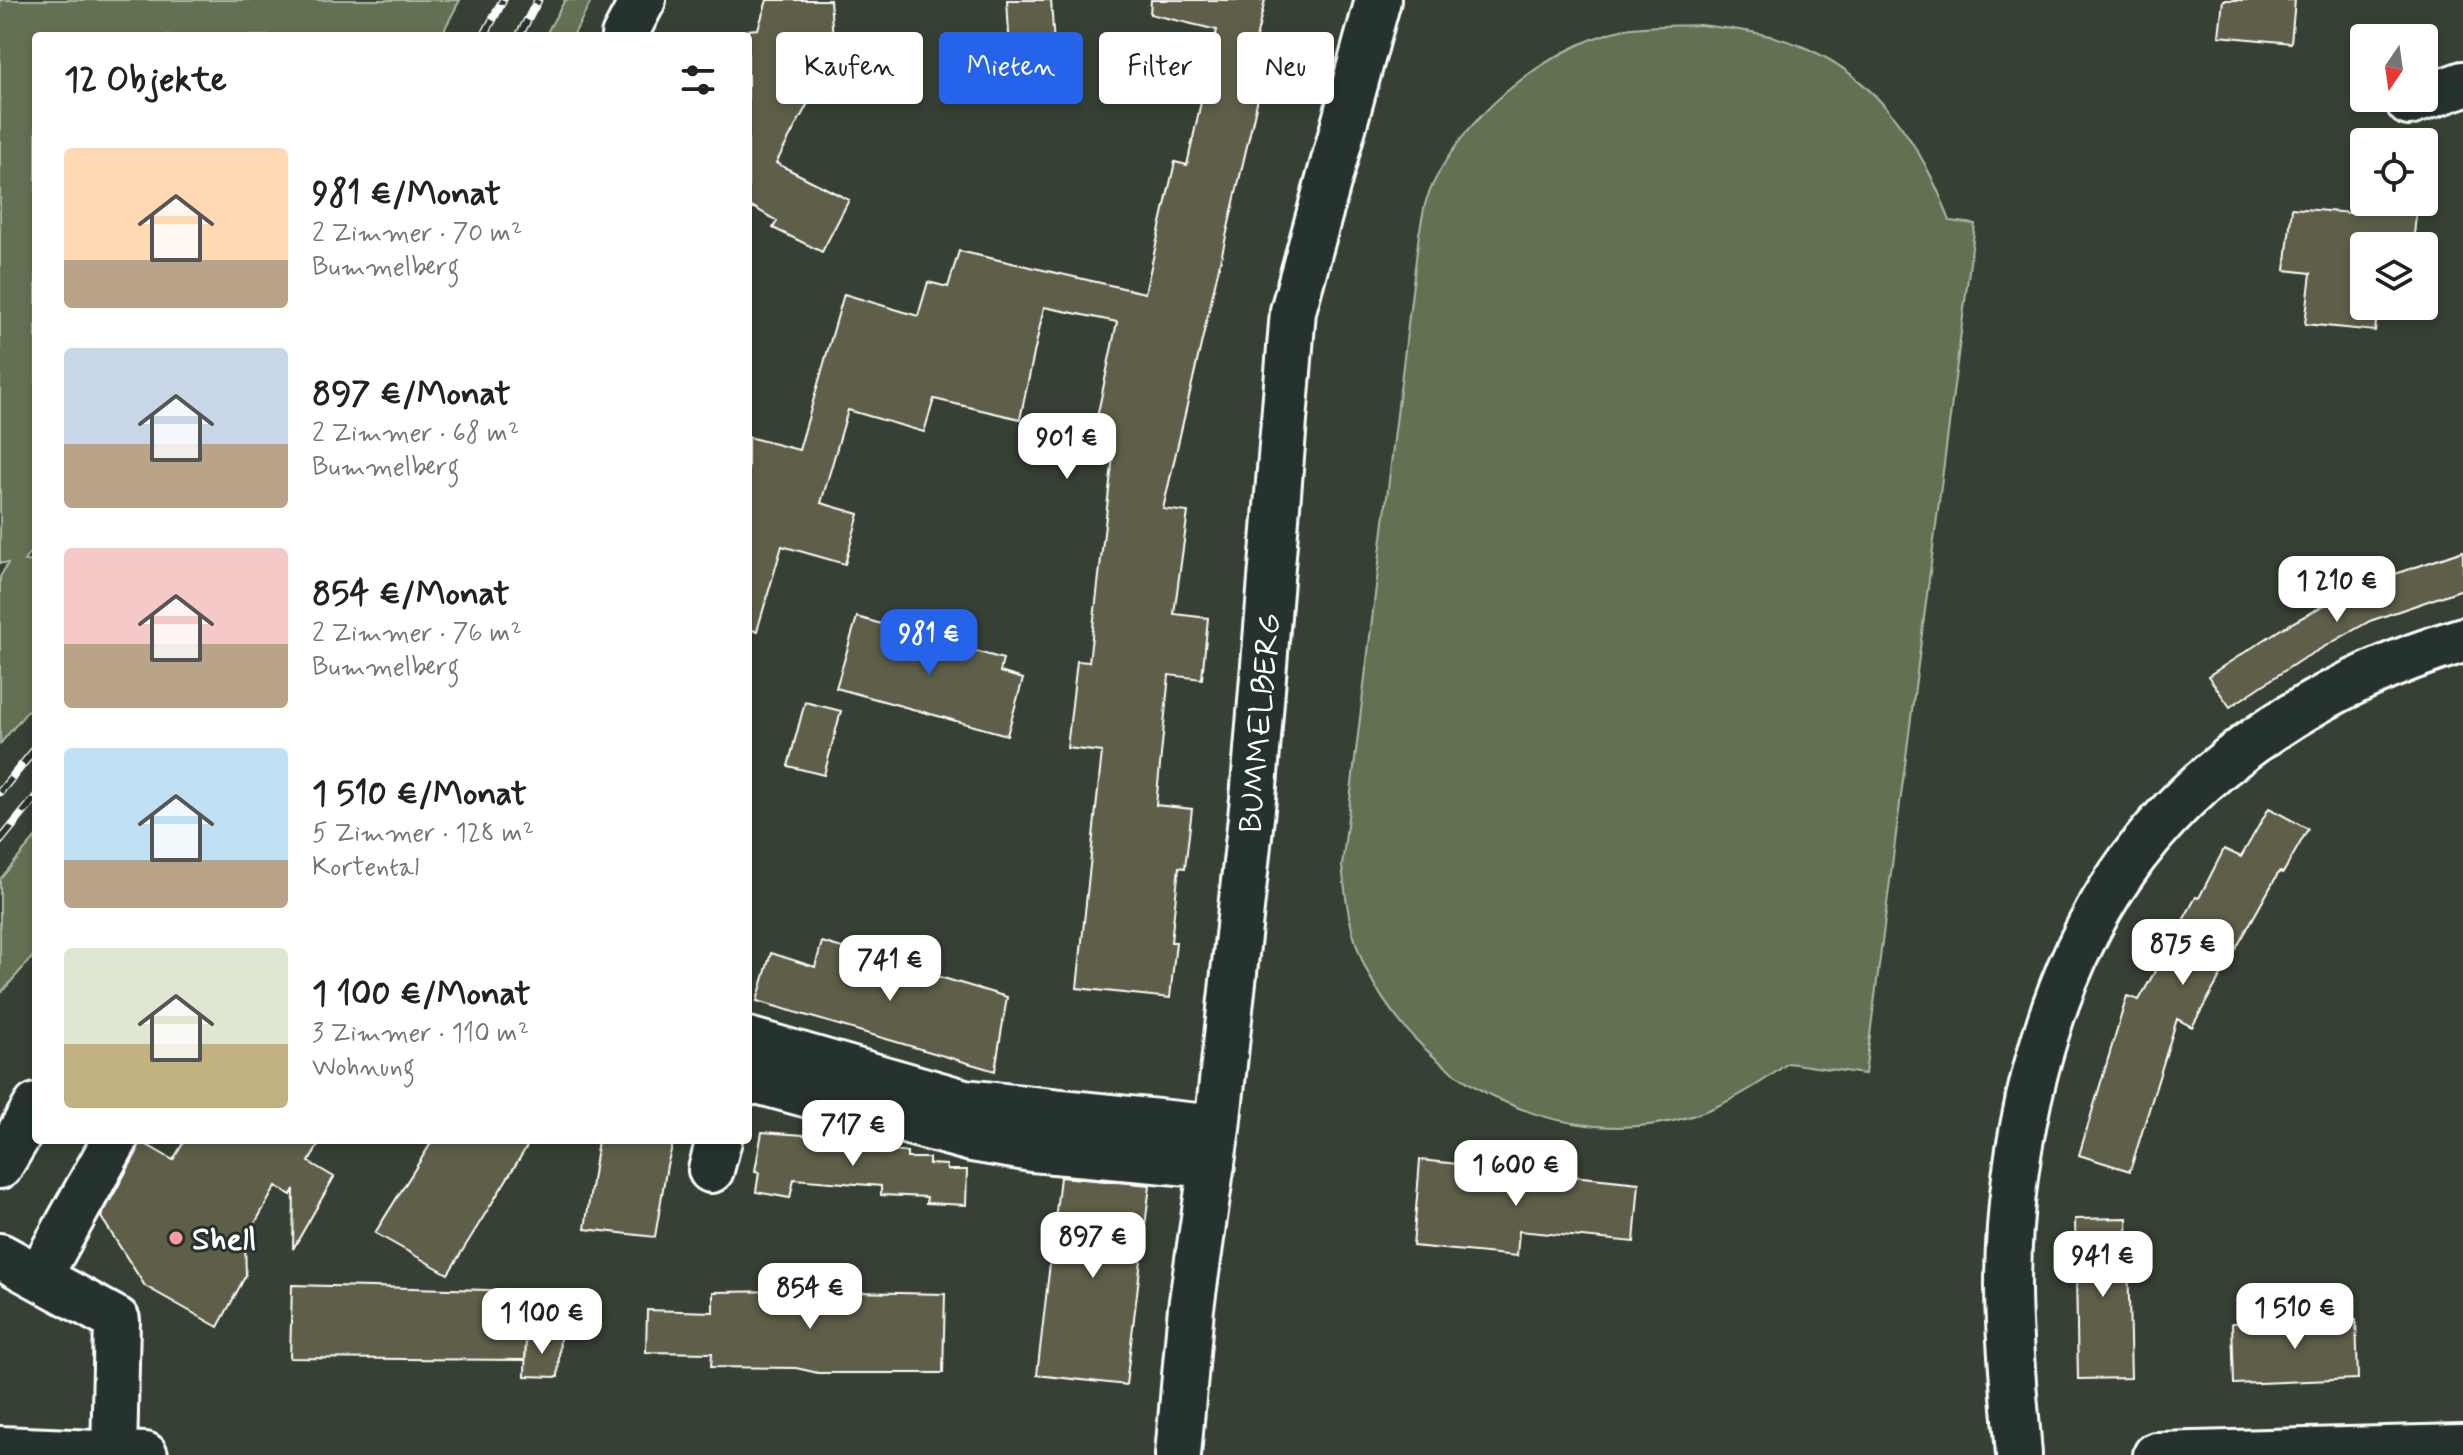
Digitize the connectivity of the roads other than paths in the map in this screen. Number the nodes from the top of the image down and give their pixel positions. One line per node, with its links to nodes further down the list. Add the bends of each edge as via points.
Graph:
1 (643, 0): 3 (street)
2 (1378, 0): 11 (street, BUMMELBERG, via 1293,311 1253,799)
3 (626, 32)
4 (2463, 84): 5 (street)
5 (2438, 94)
6 (2463, 640): 20 (street, via 2391,665 2331,695 2219,768 2174,808 2120,876 2083,939 2055,1006 2020,1143 2008,1286)
7 (752, 1041): 11 (street, via 964,1102)
8 (752, 1082): 11 (street, via 972,1139 1032,1149)
9 (32, 1113): 12 (street)
10 (113, 1144): 14 (street)
11 (1214, 1147): 19 (street, BUMMELBERG, via 1191,1308)
12 (0, 1166)
13 (0, 1256): 14 (street)
14 (39, 1277): 17 (street, via 117,1320)
15 (2463, 1447): 21 (street)
16 (0, 1449): 17 (street)
17 (114, 1455): 18 (street)
18 (145, 1455)
19 (1178, 1455)
20 (2019, 1455)
21 (2156, 1455)

